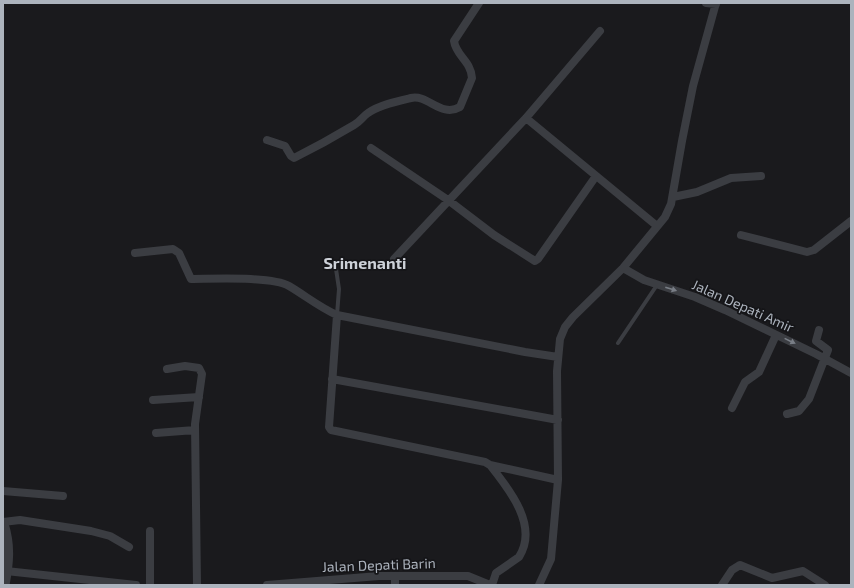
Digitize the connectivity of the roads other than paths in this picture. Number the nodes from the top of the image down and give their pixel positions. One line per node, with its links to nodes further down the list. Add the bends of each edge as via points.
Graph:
1 (479, 3): 6 (street, via 454,41 456,50 466,61 472,78 460,107 452,111 416,97 380,107 368,113 357,124 294,158 286,146)
2 (706, 3): 3 (street)
3 (716, 3): 10 (street, via 693,86)
4 (600, 31): 5 (street)
5 (526, 118): 8 (street); 11 (street)
6 (267, 140)
7 (371, 148): 11 (street)
8 (596, 176): 11 (street, via 535,261 494,235); 13 (street)
9 (761, 176): 10 (street, via 731,178 696,192)
10 (673, 197): 13 (street, via 665,217)
11 (448, 200): 16 (street)
12 (851, 221): 14 (street, via 814,250 807,252)
13 (657, 226): 17 (street)
14 (741, 235)
15 (135, 253): 20 (street, via 173,249 178,253 191,279 248,279 282,284)
16 (394, 259)
17 (623, 268): 19 (street, Jalan Depati Amir, via 630,274); 24 (street, via 592,296 565,327 560,339)
18 (336, 269): 20 (lane, via 339,289)
19 (657, 284): 22 (street, Jalan Depati Amir, one-way to 22, via 695,297); 23 (lane)
20 (337, 315): 24 (street); 28 (street)
21 (819, 330): 25 (street, via 816,342 827,349)
22 (776, 335): 25 (street, Jalan Depati Amir, one-way to 25); 31 (street, via 759,372 745,382)
23 (618, 344)
24 (558, 357): 33 (street)
25 (825, 358): 27 (street, Jalan Depati Amir); 32 (street, via 806,406 800,411)
26 (167, 369): 29 (street, via 185,366 199,368 202,374)
27 (851, 373)
28 (332, 379): 33 (street); 36 (street, via 329,427 331,430)
29 (199, 397): 30 (street); 34 (street)
30 (153, 400)
31 (732, 408)
32 (787, 414)
33 (558, 420): 37 (street)
34 (195, 430): 35 (street); 48 (street)
35 (156, 433)
36 (490, 465): 37 (street); 51 (street, via 517,502 524,534 519,557 496,573)
37 (558, 480): 52 (street, via 551,559)
38 (3, 491): 39 (street)
39 (63, 496)
40 (3, 523): 42 (street, via 20,520 91,531 110,536); 43 (street, via 9,555)
41 (150, 531): 47 (street)
42 (129, 547)
43 (6, 571): 45 (street); 46 (street)
44 (395, 576): 49 (street, Jalan Depati Barin); 50 (street); 51 (street, Jalan Depati Barin, via 468,576)
45 (4, 585)
46 (136, 585)
47 (150, 585)
48 (197, 585)
49 (267, 585)
50 (395, 585)
51 (491, 585)
52 (539, 585)
53 (722, 585): 54 (street, via 732,570 740,565 772,578 803,571)
54 (825, 585)

